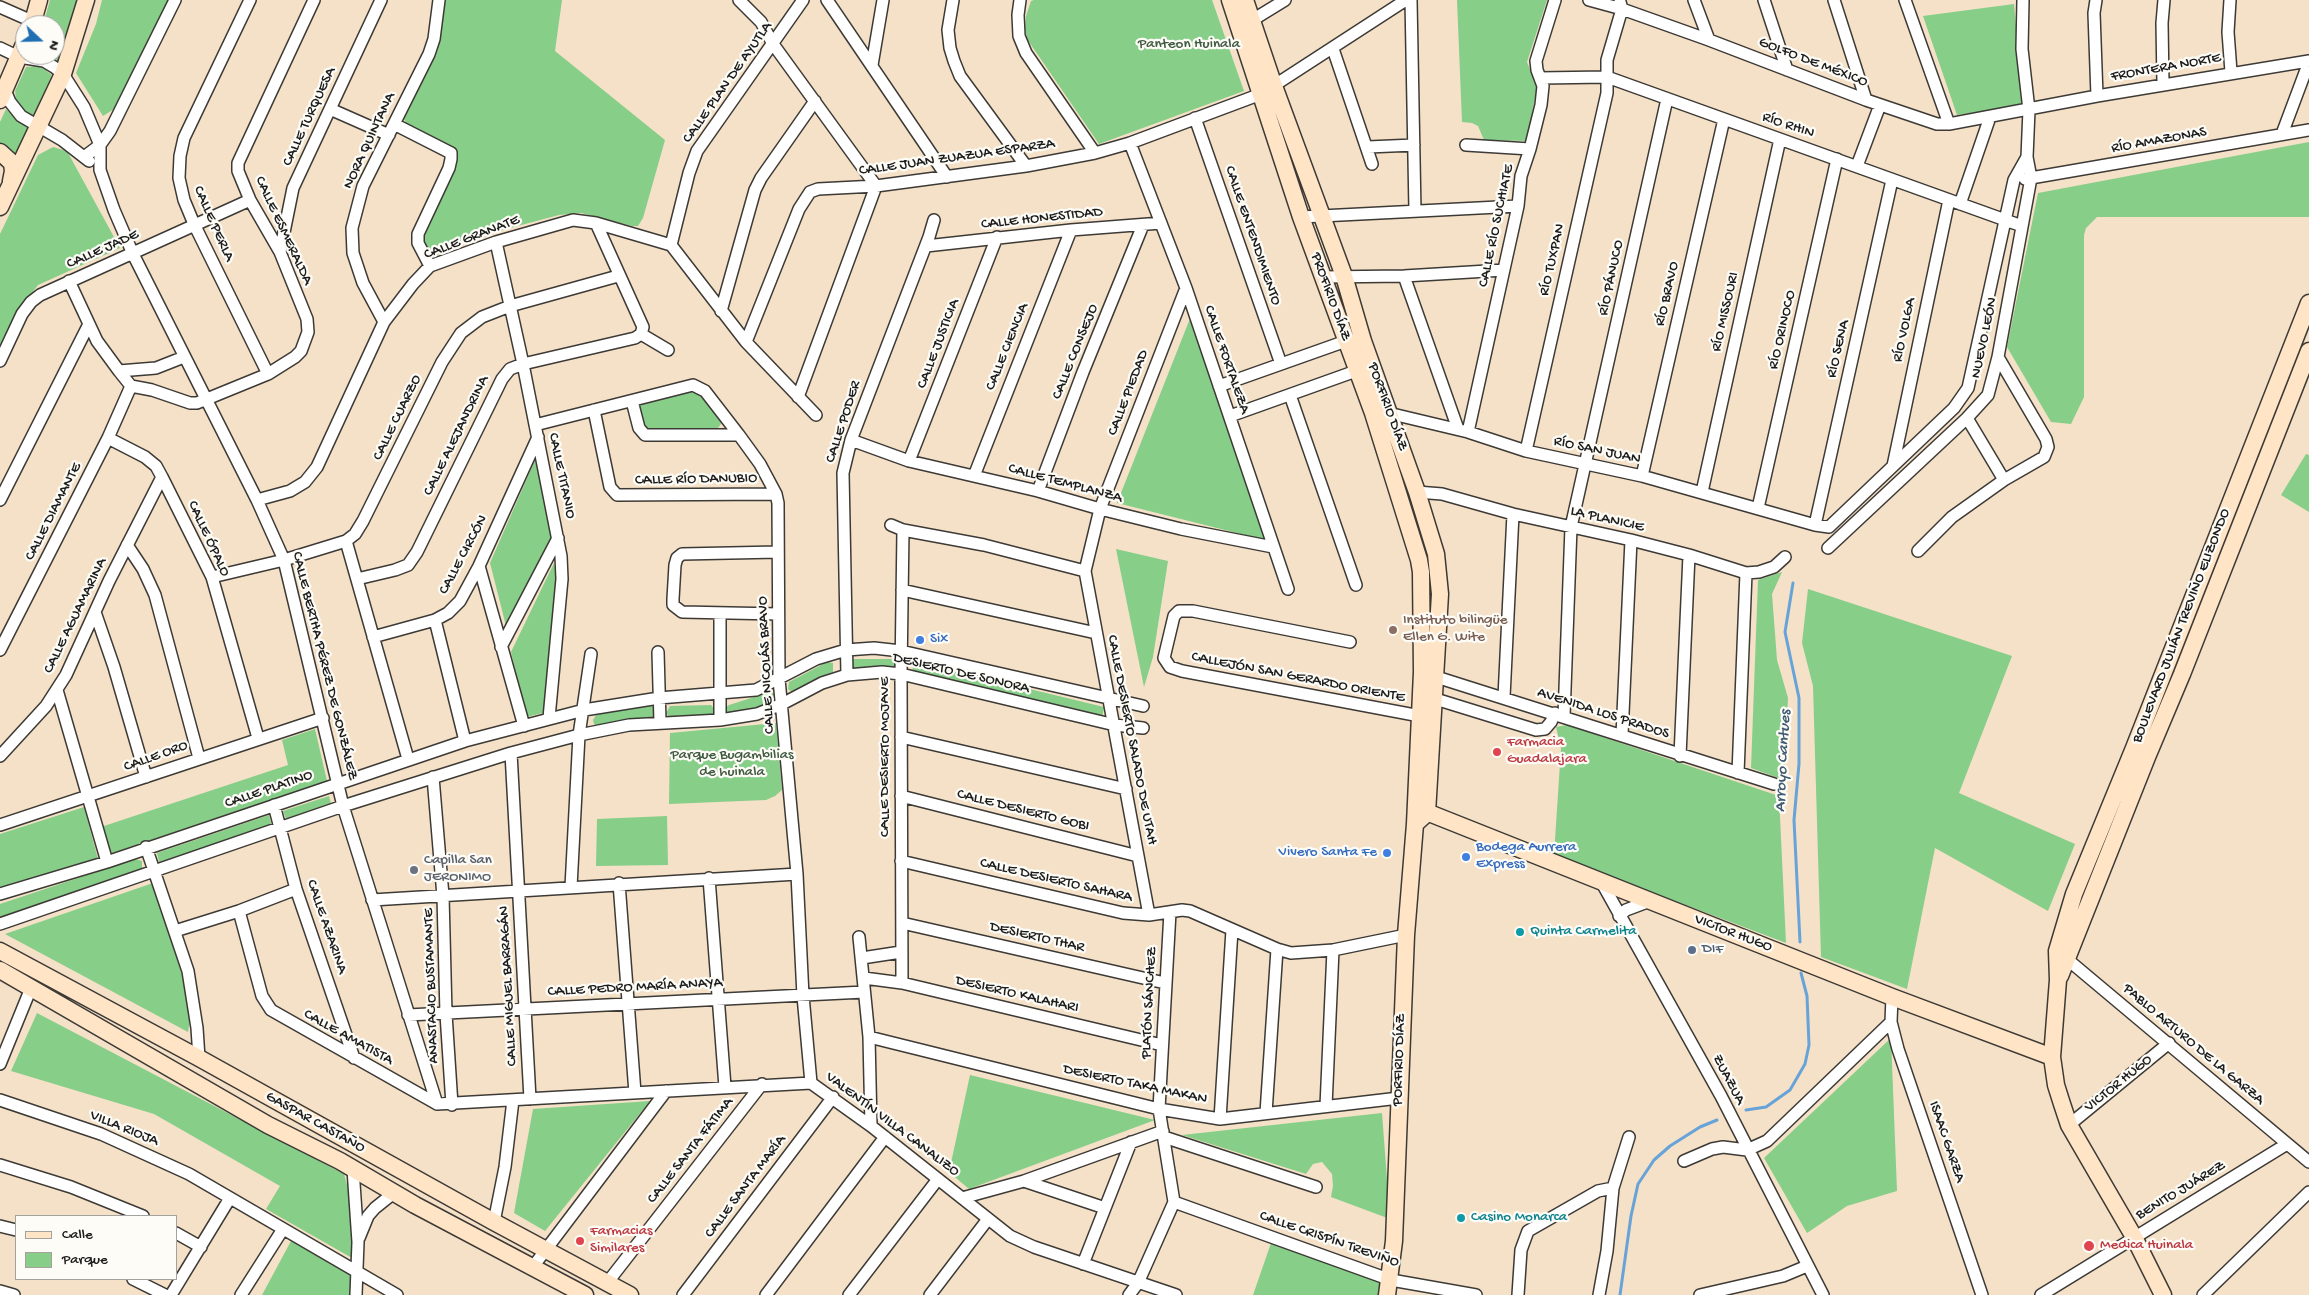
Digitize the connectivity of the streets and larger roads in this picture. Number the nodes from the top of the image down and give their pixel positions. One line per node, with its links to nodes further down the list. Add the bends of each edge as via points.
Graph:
1 (39, 0): 32 (street)
2 (86, 0): 45 (street)
3 (175, 0): 68 (street, via 123,109)
4 (250, 0): 99 (street, CALLE PERLA, via 184,138 179,178)
5 (314, 0): 88 (street, CALLE ESMERALDA, via 238,164)
6 (380, 0): 56 (street, CALLE TURQUESA)
7 (440, 0): 63 (street, NORA QUINTANA, via 429,54)
8 (739, 0): 35 (street, via 761,22)
9 (803, 0): 35 (street, CALLE PLAN DE AYUTLA)
10 (827, 0): 42 (street)
11 (883, 0): 42 (street)
12 (953, 0): 79 (street, via 948,30 950,48 960,76)
13 (1020, 0): 74 (street, via 1019,36 1026,53)
14 (1230, 0): 33 (street, PROFIRIO DÍAZ)
15 (1245, 0): 33 (street)
16 (1285, 0): 33 (street)
17 (1406, 0): 38 (street, CALLE JUAN ZUAZUA ESPARZA)
18 (1411, 0): 69 (street)
19 (1555, 0): 47 (street, CALLE RÍO SUCHIATE, via 1536,62)
20 (1590, 0): 29 (street, GOLFO DE MÉXICO)
21 (1694, 0): 34 (street)
22 (1764, 0): 43 (street)
23 (1834, 0): 53 (street)
24 (1905, 0): 61 (street)
25 (2023, 0): 57 (street, NUEVO LEÓN, via 2022,49)
26 (2096, 0): 51 (street)
27 (2164, 0): 48 (street)
28 (2230, 0): 44 (street)
29 (1621, 4): 34 (street, GOLFO DE MÉXICO); 46 (street, RÍO TUXPAN, via 1607,60)
30 (0, 7): 31 (street)
31 (16, 15)
32 (35, 15)
33 (1246, 25): 49 (street, PROFIRIO DÍAZ)
34 (1709, 40): 43 (street, GOLFO DE MÉXICO)
35 (773, 44): 54 (street); 105 (street, CALLE PLAN DE AYUTLA, via 697,151)
36 (0, 48): 37 (street, CALLE BERTHA PÉREZ DE GONZÁLEZ)
37 (15, 49)
38 (1333, 49): 49 (street, CALLE JUAN ZUAZUA ESPARZA); 71 (street)
39 (2309, 62): 44 (street, FRONTERA NORTE); 65 (street)
40 (15, 65): 50 (street)
41 (49, 65): 45 (street, CALLE BERTHA PÉREZ DE GONZÁLEZ)
42 (872, 65): 82 (street)
43 (1787, 70): 53 (street, GOLFO DE MÉXICO)
44 (2231, 72): 48 (street, FRONTERA NORTE)
45 (63, 74): 62 (street); 68 (street, CALLE BERTHA PÉREZ DE GONZÁLEZ, via 84,107)
46 (1607, 77): 47 (street, RÍO RHIN); 52 (street, RÍO RHIN); 152 (street, RÍO TUXPAN, via 1607,93)
47 (1540, 78): 72 (street, CALLE RÍO SUCHIATE, via 1543,95)
48 (2163, 84): 51 (street, FRONTERA NORTE)
49 (1268, 90): 59 (street, CALLE JUAN ZUAZUA ESPARZA); 93 (street, PORFIRIO DÍAZ); 94 (street, PROFIRIO DÍAZ)
50 (2, 95): 62 (street, via 15,111)
51 (2097, 96): 57 (street, FRONTERA NORTE)
52 (1667, 99): 60 (street, RÍO RHIN); 154 (street, RÍO PÁNUCO, via 1612,352)
53 (1866, 100): 55 (street, GOLFO DE MÉXICO)
54 (815, 102): 87 (street); 119 (street, via 755,190)
55 (1880, 104): 61 (street, GOLFO DE MÉXICO, via 1924,120); 80 (street)
56 (330, 108): 63 (street); 107 (street, CALLE TURQUESA, via 293,188)
57 (2029, 110): 58 (street, GOLFO DE MÉXICO); 76 (street, NUEVO LEÓN)
58 (1990, 117): 61 (street, GOLFO DE MÉXICO); 89 (street, RÍO VOLGA)
59 (1195, 118): 67 (street, CALLE JUAN ZUAZUA ESPARZA); 131 (street, CALLE ENTENDIMIENTO)
60 (1724, 118): 66 (street, RÍO RHIN); 158 (street, RÍO BRAVO)
61 (1949, 124)
62 (38, 128): 75 (street, via 62,140); 86 (street)
63 (391, 129): 109 (street, via 450,153 449,168 418,234 418,243); 120 (street, NORA QUINTANA, via 363,186 352,228 353,253 363,283)
64 (2309, 130): 65 (street, RÍO AMAZONAS)
65 (2282, 134): 83 (street, RÍO AMAZONAS)
66 (1780, 139): 77 (street, RÍO RHIN); 162 (street, RÍO MISSOURI)
67 (1130, 143): 74 (street, CALLE JUAN ZUAZUA ESPARZA); 98 (street, CALLE FORTALEZA)
68 (100, 145): 75 (street); 81 (street, CALLE BERTHA PÉREZ DE GONZÁLEZ)
69 (1414, 145): 71 (street); 92 (street)
70 (1466, 145): 72 (street)
71 (1368, 147): 78 (street)
72 (1530, 149): 90 (street, CALLE RÍO SUCHIATE, via 1521,176)
73 (0, 152): 86 (street, via 12,163)
74 (1095, 153): 79 (street, CALLE JUAN ZUAZUA ESPARZA)
75 (84, 157): 81 (street)
76 (2027, 157): 83 (street, NUEVO LEÓN); 85 (street, NUEVO LEÓN)
77 (1837, 158): 80 (street, RÍO RHIN); 166 (street, RÍO ORINOCO)
78 (1372, 164)
79 (1026, 166): 82 (street, CALLE JUAN ZUAZUA ESPARZA)
80 (1857, 166): 84 (street, RÍO RHIN)
81 (100, 170): 108 (street, CALLE BERTHA PÉREZ DE GONZÁLEZ)
82 (946, 177): 87 (street, CALLE JUAN ZUAZUA ESPARZA)
83 (2031, 178): 85 (street, RÍO AMAZONAS); 101 (street, NUEVO LEÓN)
84 (1892, 180): 89 (street, RÍO RHIN); 170 (street, RÍO SENA)
85 (2014, 180): 96 (street, NUEVO LEÓN)
86 (11, 184): 91 (street)
87 (876, 186): 124 (street, CALLE JUAN ZUAZUA ESPARZA, via 818,189 804,198); 138 (street)
88 (250, 200): 99 (street, CALLE JADE); 107 (street, CALLE ESMERALDA)
89 (1954, 202): 96 (street, RÍO RHIN); 155 (street, RÍO VOLGA)
90 (1518, 206): 92 (street); 110 (street, CALLE RÍO SUCHIATE)
91 (0, 207)
92 (1415, 211): 93 (street)
93 (1322, 214): 94 (street); 112 (street, PORFIRIO DÍAZ)
94 (1301, 217): 114 (street, PROFIRIO DÍAZ)
95 (934, 220): 106 (street, CALLE PODER)
96 (2004, 220): 101 (street, RÍO RHIN); 155 (street, NUEVO LEÓN, via 1968,388 1954,408)
97 (596, 223): 104 (street, CALLE GRANATE, via 573,220); 105 (street, CALLE GRANATE); 111 (street)
98 (1161, 223): 100 (street, CALLE HONESTIDAD); 116 (street, CALLE FORTALEZA)
99 (194, 224): 108 (street, CALLE JADE); 134 (street, CALLE PERLA)
100 (1143, 225): 102 (street, CALLE HONESTIDAD); 160 (street, CALLE CONSEJO)
101 (2022, 226): 127 (street, NUEVO LEÓN)
102 (1071, 230): 103 (street, CALLE HONESTIDAD); 157 (street, CALLE CIENCIA)
103 (997, 237): 106 (street, CALLE HONESTIDAD); 153 (street, CALLE JUSTICIA)
104 (496, 242): 109 (street, CALLE GRANATE); 118 (street, CALLE TITANIO)
105 (671, 245): 119 (street)
106 (926, 246): 151 (street, CALLE PODER)
107 (280, 252): 134 (street, CALLE ESMERALDA, via 307,319 308,332 302,351)
108 (133, 254): 115 (street, CALLE JADE); 128 (street, CALLE BERTHA PÉREZ DE GONZÁLEZ)
109 (430, 266): 120 (street, CALLE GRANATE)
110 (1504, 270): 113 (street); 147 (street, CALLE RÍO SUCHIATE)
111 (618, 276): 118 (street, CALLE CUARZO); 122 (street, via 643,327)
112 (1344, 276): 113 (street); 114 (street); 142 (street, PORFIRIO DÍAZ)
113 (1404, 276): 147 (street)
114 (1323, 277): 123 (street, PROFIRIO DÍAZ)
115 (69, 281): 121 (street); 129 (street, CALLE JADE, via 31,302)
116 (1186, 288): 136 (street, CALLE FORTALEZA); 167 (street, CALLE PIEDAD)
117 (2309, 303): 282 (street, BOULEVARD JULIÁN TREVIÑO ELIZONDO, via 2074,894)
118 (510, 306): 130 (street, CALLE TITANIO); 177 (street, CALLE CUARZO, via 482,316 461,333 442,362 363,521)
119 (721, 311): 124 (street)
120 (384, 322): 165 (street, CALLE GRANATE, via 317,467 305,482 290,491)
121 (88, 326): 132 (street); 164 (street)
122 (641, 334): 125 (street); 130 (street, CALLE ALEJANDRINA)
123 (1346, 340): 131 (street); 133 (street, PROFIRIO DÍAZ)
124 (746, 342): 138 (street)
125 (668, 350)
126 (2309, 351): 282 (street, BOULEVARD JULIÁN TREVIÑO ELIZONDO, via 2182,674 2095,885)
127 (1998, 356): 145 (street, NUEVO LEÓN, via 1988,394); 159 (street, via 2048,447 2044,457)
128 (184, 357): 132 (street, via 156,368); 139 (street, CALLE BERTHA PÉREZ DE GONZÁLEZ)
129 (0, 361)
130 (523, 364): 146 (street, CALLE TITANIO); 190 (street, CALLE ALEJANDRINA, via 510,369 502,379 408,565)
131 (1282, 364): 136 (street)
132 (120, 371): 135 (street)
133 (1356, 371): 137 (street); 142 (street, PROFIRIO DÍAZ)
134 (268, 374): 139 (street, CALLE ESMERALDA)
135 (131, 386): 139 (street, via 190,403); 150 (street, CALLE DIAMANTE)
136 (1219, 386): 144 (street, CALLE FORTALEZA)
137 (1290, 395): 144 (street); 191 (street)
138 (798, 397): 143 (street)
139 (206, 400): 165 (street, CALLE BERTHA PÉREZ DE GONZÁLEZ)
140 (632, 401): 141 (street); 148 (street, via 639,428 645,435); 148 (street, CALLE NICOLÁS BRAVO, via 686,386 699,387)
141 (594, 410): 146 (street); 163 (street, CALLE RÍO DANUBIO, via 610,487 617,495)
142 (1380, 412): 147 (street, RÍO SAN JUAN); 161 (street, PORFIRIO DÍAZ); 209 (street, PROFIRIO DÍAZ, via 1419,560)
143 (816, 415)
144 (1230, 416): 179 (street, CALLE FORTALEZA)
145 (1967, 418): 159 (street); 174 (street, NUEVO LEÓN)
146 (535, 425): 149 (street, CALLE TITANIO)
147 (1463, 431): 152 (street, RÍO SAN JUAN)
148 (739, 435): 163 (street, CALLE NICOLÁS BRAVO)
149 (538, 437): 175 (street, CALLE TITANIO); 186 (street, CALLE CIRCÓN)
150 (108, 438): 156 (street, CALLE ÓPALO, via 145,457); 202 (street, CALLE DIAMANTE)
151 (851, 440): 153 (street, CALLE TEMPLANZA); 203 (street, CALLE PODER, via 843,473)
152 (1526, 450): 154 (street, RÍO SAN JUAN)
153 (909, 461): 157 (street, CALLE TEMPLANZA)
154 (1584, 463): 158 (street, RÍO SAN JUAN); 171 (street, RÍO PÁNUCO)
155 (1893, 466): 172 (street, NUEVO LEÓN)
156 (162, 476): 178 (street, CALLE AGUAMARINA); 189 (street, CALLE ÓPALO)
157 (974, 476): 160 (street, CALLE TEMPLANZA)
158 (1642, 476): 162 (street, RÍO SAN JUAN)
159 (2004, 480): 181 (street, via 1952,517)
160 (1038, 491): 167 (street, CALLE TEMPLANZA)
161 (1417, 492): 168 (street, LA PLANICIE, via 1442,494); 209 (street, PORFIRIO DÍAZ, via 1439,569 1440,594)
162 (1702, 492): 166 (street, RÍO SAN JUAN)
163 (776, 494): 182 (street, CALLE NICOLÁS BRAVO)
164 (0, 500)
165 (257, 500): 185 (street, CALLE BERTHA PÉREZ DE GONZÁLEZ)
166 (1758, 508): 170 (street, RÍO SAN JUAN)
167 (1100, 509): 179 (street, CALLE TEMPLANZA); 187 (street, CALLE PIEDAD)
168 (1513, 514): 171 (street, LA PLANICIE); 214 (street)
169 (891, 525): 173 (street)
170 (1815, 525): 172 (street)
171 (1571, 527): 176 (street, LA PLANICIE); 220 (street, RÍO PÁNUCO)
172 (1829, 527): 174 (street)
173 (903, 530): 187 (street, via 984,545); 193 (street, CALLE DESIERTO MOJAVE)
174 (1841, 536): 180 (street, NUEVO LEÓN)
175 (558, 538): 201 (street); 223 (street, CALLE TITANIO, via 562,579)
176 (1631, 540): 183 (street, LA PLANICIE); 230 (street)
177 (346, 541): 185 (street); 190 (street)
178 (127, 545): 194 (street, CALLE AGUAMARINA); 237 (street, via 143,569 154,595)
179 (1273, 547): 192 (street, CALLE FORTALEZA)
180 (1828, 548)
181 (1918, 551)
182 (778, 552): 195 (street, via 682,554 677,558 673,605 682,612); 196 (street, CALLE NICOLÁS BRAVO)
183 (1689, 555): 188 (street, LA PLANICIE); 236 (street)
184 (1785, 557): 188 (street, via 1774,566)
185 (284, 560): 189 (street); 222 (street, CALLE BERTHA PÉREZ DE GONZÁLEZ)
186 (479, 566): 197 (street, CALLE CIRCÓN, via 460,600); 201 (street)
187 (1085, 571): 198 (street, CALLE DESIERTO SALADO DE UTAH)
188 (1746, 573): 239 (street)
189 (212, 577): 232 (street, CALLE ÓPALO)
190 (357, 578): 199 (street)
191 (1356, 586)
192 (1288, 588)
193 (902, 590): 198 (street); 204 (street, CALLE DESIERTO MOJAVE)
194 (95, 612): 211 (street, CALLE AGUAMARINA); 240 (street)
195 (720, 614): 196 (street); 212 (street)
196 (778, 614): 210 (street, CALLE NICOLÁS BRAVO)
197 (435, 620): 199 (street, CALLE CIRCÓN); 233 (street)
198 (1096, 633): 216 (street, CALLE DESIERTO SALADO DE UTAH)
199 (373, 637): 238 (street)
200 (1350, 642): 221 (street, CALLEJÓN SAN GERARDO ORIENTE, via 1179,611 1174,616 1164,658 1170,667 1182,671)
201 (501, 647): 227 (street)
202 (0, 650)
203 (846, 650): 204 (street, DESIERTO DE SONORA, via 874,648); 207 (street, CALLE PODER); 210 (street, DESIERTO DE SONORA, via 816,659)
204 (901, 651): 208 (street, CALLE DESIERTO MOJAVE); 216 (street, DESIERTO DE SONORA)
205 (658, 652): 215 (street)
206 (591, 654): 219 (street)
207 (847, 674): 208 (street, DESIERTO DE SONORA); 217 (street, DESIERTO DE SONORA)
208 (901, 674): 226 (street, DESIERTO DE SONORA); 231 (street, CALLE DESIERTO MOJAVE)
209 (1429, 674): 213 (street, PROFIRIO DÍAZ); 214 (street, AVENIDA LOS PRADOS)
210 (779, 679): 212 (street, DESIERTO DE SONORA, via 756,690); 217 (street, CALLE NICOLÁS BRAVO)
211 (57, 690): 235 (street, CALLE AGUAMARINA); 246 (street)
212 (719, 694): 215 (street, DESIERTO DE SONORA); 224 (street)
213 (1428, 697): 220 (street, via 1536,730 1545,729); 221 (street, PROFIRIO DÍAZ); 249 (street, PORFIRIO DÍAZ)
214 (1504, 697): 220 (street, AVENIDA LOS PRADOS)
215 (659, 698): 219 (street, DESIERTO DE SONORA); 225 (street)
216 (1109, 698): 218 (street, DESIERTO DE SONORA); 226 (street, CALLE DESIERTO SALADO DE UTAH)
217 (782, 704): 224 (street, DESIERTO DE SONORA, via 757,714); 257 (street, CALLE NICOLÁS BRAVO)
218 (1143, 706)
219 (584, 710): 223 (street, DESIERTO DE SONORA); 229 (street)
220 (1559, 714): 230 (street, AVENIDA LOS PRADOS)
221 (1420, 716): 249 (street, PORFIRIO DÍAZ)
222 (323, 718): 232 (street, CALLE ORO); 242 (street, CALLE BERTHA PÉREZ DE GONZÁLEZ)
223 (549, 718): 227 (street, CALLE PLATINO)
224 (720, 720): 225 (street, DESIERTO DE SONORA)
225 (660, 722): 229 (street, DESIERTO DE SONORA)
226 (1115, 725): 228 (street, DESIERTO DE SONORA); 244 (street, CALLE DESIERTO SALADO DE UTAH)
227 (524, 726): 233 (street, CALLE PLATINO)
228 (1143, 728)
229 (579, 735): 234 (street, DESIERTO DE SONORA); 261 (street)
230 (1622, 735): 236 (street, AVENIDA LOS PRADOS)
231 (901, 737): 244 (street); 245 (street, CALLE DESIERTO MOJAVE)
232 (258, 738): 237 (street, CALLE ORO)
233 (465, 740): 238 (street, CALLE PLATINO)
234 (511, 753): 241 (street); 263 (street, CALLE MIGUEL BARRAGÁN)
235 (0, 756)
236 (1680, 756): 239 (street, AVENIDA LOS PRADOS)
237 (199, 758): 240 (street, CALLE ORO)
238 (408, 760): 242 (street, CALLE PLATINO)
239 (1738, 772): 243 (street, AVENIDA LOS PRADOS)
240 (146, 777): 246 (street, CALLE ORO)
241 (433, 777): 248 (street); 265 (street, ANASTACIO BUSTAMANTE)
242 (337, 782): 247 (street, CALLE PLATINO); 248 (street, CALLE BERTHA PÉREZ DE GONZÁLEZ)
243 (1774, 784)
244 (1126, 789): 253 (street, CALLE DESIERTO SALADO DE UTAH)
245 (901, 796): 253 (street, CALLE DESIERTO GOBI); 254 (street, CALLE DESIERTO MOJAVE)
246 (86, 798): 250 (street, CALLE ORO); 255 (street)
247 (274, 804): 251 (street, CALLE AZARINA); 252 (street, CALLE PLATINO)
248 (344, 806): 251 (street); 266 (street, CALLE BERTHA PÉREZ DE GONZÁLEZ)
249 (1419, 815): 260 (street, VICTOR HUGO); 276 (street, PORFIRIO DÍAZ)
250 (0, 825)
251 (280, 829): 256 (street); 262 (street, CALLE AZARINA)
252 (146, 847): 255 (street, CALLE PLATINO); 256 (street)
253 (1138, 856): 270 (street, CALLE DESIERTO SALADO DE UTAH)
254 (901, 861): 270 (street, CALLE DESIERTO SAHARA, via 1104,909); 272 (street, CALLE DESIERTO MOJAVE)
255 (106, 862): 264 (street, CALLE PLATINO)
256 (152, 870): 273 (street); 275 (street)
257 (797, 874): 258 (street); 290 (street, CALLE NICOLÁS BRAVO)
258 (709, 878): 259 (street); 292 (street)
259 (619, 883): 261 (street); 293 (street)
260 (1602, 883): 267 (street, VICTOR HUGO); 271 (street, ZUAZUA)
261 (571, 887): 263 (street)
262 (296, 889): 268 (street); 303 (street, CALLE AZARINA)
263 (519, 890): 265 (street); 294 (street, CALLE MIGUEL BARRAGÁN)
264 (0, 894)
265 (443, 896): 266 (street); 295 (street, ANASTACIO BUSTAMANTE)
266 (372, 900): 296 (street, CALLE BERTHA PÉREZ DE GONZÁLEZ)
267 (1650, 901): 271 (street); 291 (street, VICTOR HUGO)
268 (238, 911): 275 (street); 303 (street, CALLE AMATISTA, via 262,996 271,1010)
269 (1170, 912): 270 (street, CALLE DESIERTO SAHARA); 274 (street, CALLE DESIERTO SAHARA, via 1190,911); 287 (street, PLATÓN SÁNCHEZ)
270 (1149, 915)
271 (1619, 916): 329 (street, ZUAZUA, via 1721,1096)
272 (902, 923): 281 (street, CALLE DESIERTO MOJAVE); 287 (street, DESIERTO THAR)
273 (0, 924)
274 (1232, 930): 278 (street, CALLE DESIERTO SAHARA); 320 (street)
275 (175, 931): 302 (street, via 194,1000)
276 (1406, 935): 279 (street, CALLE DESIERTO SAHARA); 311 (street, PORFIRIO DÍAZ)
277 (859, 936): 283 (street)
278 (1277, 949): 279 (street, CALLE DESIERTO SAHARA, via 1300,953); 319 (street)
279 (1333, 950): 317 (street)
280 (0, 951): 302 (street, GASPAR CASTAÑO)
281 (901, 952): 283 (street); 286 (street, CALLE DESIERTO MOJAVE)
282 (2062, 955): 299 (street, PABLO ARTURO DE LA GARZA); 301 (street)
283 (862, 958): 285 (street)
284 (0, 970): 288 (street, GASPAR CASTAÑO)
285 (864, 978): 286 (street, DESIERTO KALAHARI); 289 (street)
286 (902, 983): 300 (street, DESIERTO KALAHARI)
287 (1165, 983): 300 (street, PLATÓN SÁNCHEZ)
288 (31, 988): 304 (street); 333 (street, GASPAR CASTAÑO, via 268,1126)
289 (864, 992): 290 (street, CALLE PEDRO MARÍA ANAYA); 298 (street)
290 (804, 996): 292 (street, CALLE PEDRO MARÍA ANAYA); 305 (street, CALLE NICOLÁS BRAVO)
291 (1892, 997): 297 (street, ISAAC GARZA); 301 (street, VICTOR HUGO)
292 (716, 999): 293 (street, CALLE PEDRO MARÍA ANAYA); 307 (street)
293 (629, 1003): 294 (street, CALLE PEDRO MARÍA ANAYA); 309 (street)
294 (526, 1008): 295 (street, CALLE PEDRO MARÍA ANAYA); 312 (street, CALLE MIGUEL BARRAGÁN)
295 (446, 1014): 296 (street, CALLE PEDRO MARÍA ANAYA); 316 (street, ANASTACIO BUSTAMANTE)
296 (408, 1015): 315 (street, CALLE BERTHA PÉREZ DE GONZÁLEZ)
297 (1891, 1022): 329 (street, via 1767,1140); 383 (street, ISAAC GARZA)
298 (869, 1037): 318 (street, DESIERTO TAKA MAKAN); 322 (street)
299 (2169, 1043): 321 (street, VICTOR HUGO); 328 (street, PABLO ARTURO DE LA GARZA)
300 (1162, 1045): 318 (street, PLATÓN SÁNCHEZ)
301 (2052, 1057): 321 (street, via 2056,1086)
302 (200, 1058): 326 (street, GASPAR CASTAÑO)
303 (354, 1058): 315 (street, CALLE AMATISTA)
304 (0, 1064)
305 (811, 1083): 306 (street, VALENTÍN VILLA CANALIZO); 310 (street, VALENTÍN VILLA CANALIZO)
306 (762, 1084): 307 (street, VALENTÍN VILLA CANALIZO); 360 (street, CALLE SANTA FÁTIMA)
307 (725, 1086): 308 (street, VALENTÍN VILLA CANALIZO)
308 (666, 1091): 309 (street, VALENTÍN VILLA CANALIZO); 354 (street)
309 (634, 1093): 312 (street, VALENTÍN VILLA CANALIZO)
310 (833, 1098): 322 (street, VALENTÍN VILLA CANALIZO); 372 (street, CALLE SANTA MARÍA)
311 (1398, 1098): 317 (street, DESIERTO TAKA MAKAN); 362 (street, PORFIRIO DÍAZ, via 1394,1241)
312 (530, 1099): 314 (street, VALENTÍN VILLA CANALIZO)
313 (0, 1100): 340 (street, VILLA RIOJA, via 101,1134 148,1154)
314 (513, 1100): 316 (street, CALLE AMATISTA); 346 (street)
315 (437, 1104): 316 (street, CALLE AMATISTA)
316 (452, 1105)
317 (1326, 1106): 319 (street, DESIERTO TAKA MAKAN)
318 (1159, 1109): 320 (street, DESIERTO TAKA MAKAN); 323 (street, PLATÓN SÁNCHEZ)
319 (1266, 1113): 320 (street, DESIERTO TAKA MAKAN)
320 (1220, 1119)
321 (2069, 1125): 351 (street)
322 (871, 1126): 324 (street, VALENTÍN VILLA CANALIZO)
323 (1164, 1134): 327 (street); 336 (street); 342 (street, PLATÓN SÁNCHEZ)
324 (885, 1137): 334 (street, VALENTÍN VILLA CANALIZO); 373 (street)
325 (1629, 1137): 337 (street)
326 (348, 1141): 333 (street); 346 (street, GASPAR CASTAÑO)
327 (1130, 1142): 335 (street); 343 (street)
328 (2287, 1144): 331 (street, PABLO ARTURO DE LA GARZA); 351 (street, BENITO JUÁREZ)
329 (1747, 1150): 330 (street, via 1735,1147 1712,1149); 356 (street, ZUAZUA)
330 (1684, 1161)
331 (2309, 1162)
332 (0, 1165): 344 (street, via 72,1187)
333 (346, 1165): 338 (street, GASPAR CASTAÑO); 352 (street)
334 (938, 1179): 341 (street, VALENTÍN VILLA CANALIZO); 374 (street)
335 (1024, 1181): 341 (street); 343 (street)
336 (1316, 1187)
337 (1613, 1188): 379 (street, via 1598,1192 1528,1232 1521,1250); 380 (street)
338 (395, 1192): 352 (street, via 368,1216); 357 (street, GASPAR CASTAÑO)
339 (2309, 1192): 386 (street)
340 (230, 1198): 348 (street, VILLA RIOJA); 353 (street)
341 (962, 1198): 345 (street, VALENTÍN VILLA CANALIZO)
342 (1174, 1202): 361 (street); 362 (street, CALLE CRISPÍN TREVIÑO)
343 (1105, 1208): 355 (street)
344 (142, 1215)
345 (988, 1219): 355 (street, VALENTÍN VILLA CANALIZO, via 1021,1242); 375 (street)
346 (494, 1222): 354 (street, GASPAR CASTAÑO)
347 (0, 1226): 349 (street)
348 (283, 1229): 358 (street, VILLA RIOJA); 367 (street)
349 (15, 1230)
350 (178, 1234): 353 (street)
351 (2134, 1237): 384 (street, BENITO JUÁREZ); 385 (street)
352 (358, 1242): 358 (street)
353 (200, 1247): 366 (street)
354 (546, 1249): 357 (street); 360 (street, GASPAR CASTAÑO)
355 (1084, 1264): 361 (street, VALENTÍN VILLA CANALIZO)
356 (1807, 1266): 381 (street, via 1783,1276); 382 (street, ZUAZUA)
357 (532, 1268): 370 (street, GASPAR CASTAÑO)
358 (357, 1272): 368 (street); 369 (street, VILLA RIOJA)
359 (135, 1280): 365 (street)
360 (607, 1283): 371 (street, GASPAR CASTAÑO)
361 (1138, 1283): 376 (street); 377 (street, VALENTÍN VILLA CANALIZO)
362 (1389, 1287): 378 (street, CALLE CRISPÍN TREVIÑO)
363 (0, 1290): 364 (street)
364 (14, 1295)
365 (164, 1295)
366 (171, 1295)
367 (241, 1295)
368 (356, 1295)
369 (397, 1295)
370 (585, 1295)
371 (630, 1295)
372 (683, 1295)
373 (766, 1295)
374 (849, 1295)
375 (930, 1295)
376 (1129, 1295)
377 (1176, 1295)
378 (1476, 1295)
379 (1518, 1295)
380 (1599, 1295)
381 (1700, 1295)
382 (1823, 1295)
383 (1982, 1295)
384 (2041, 1295)
385 (2163, 1295)
386 (2203, 1295)

